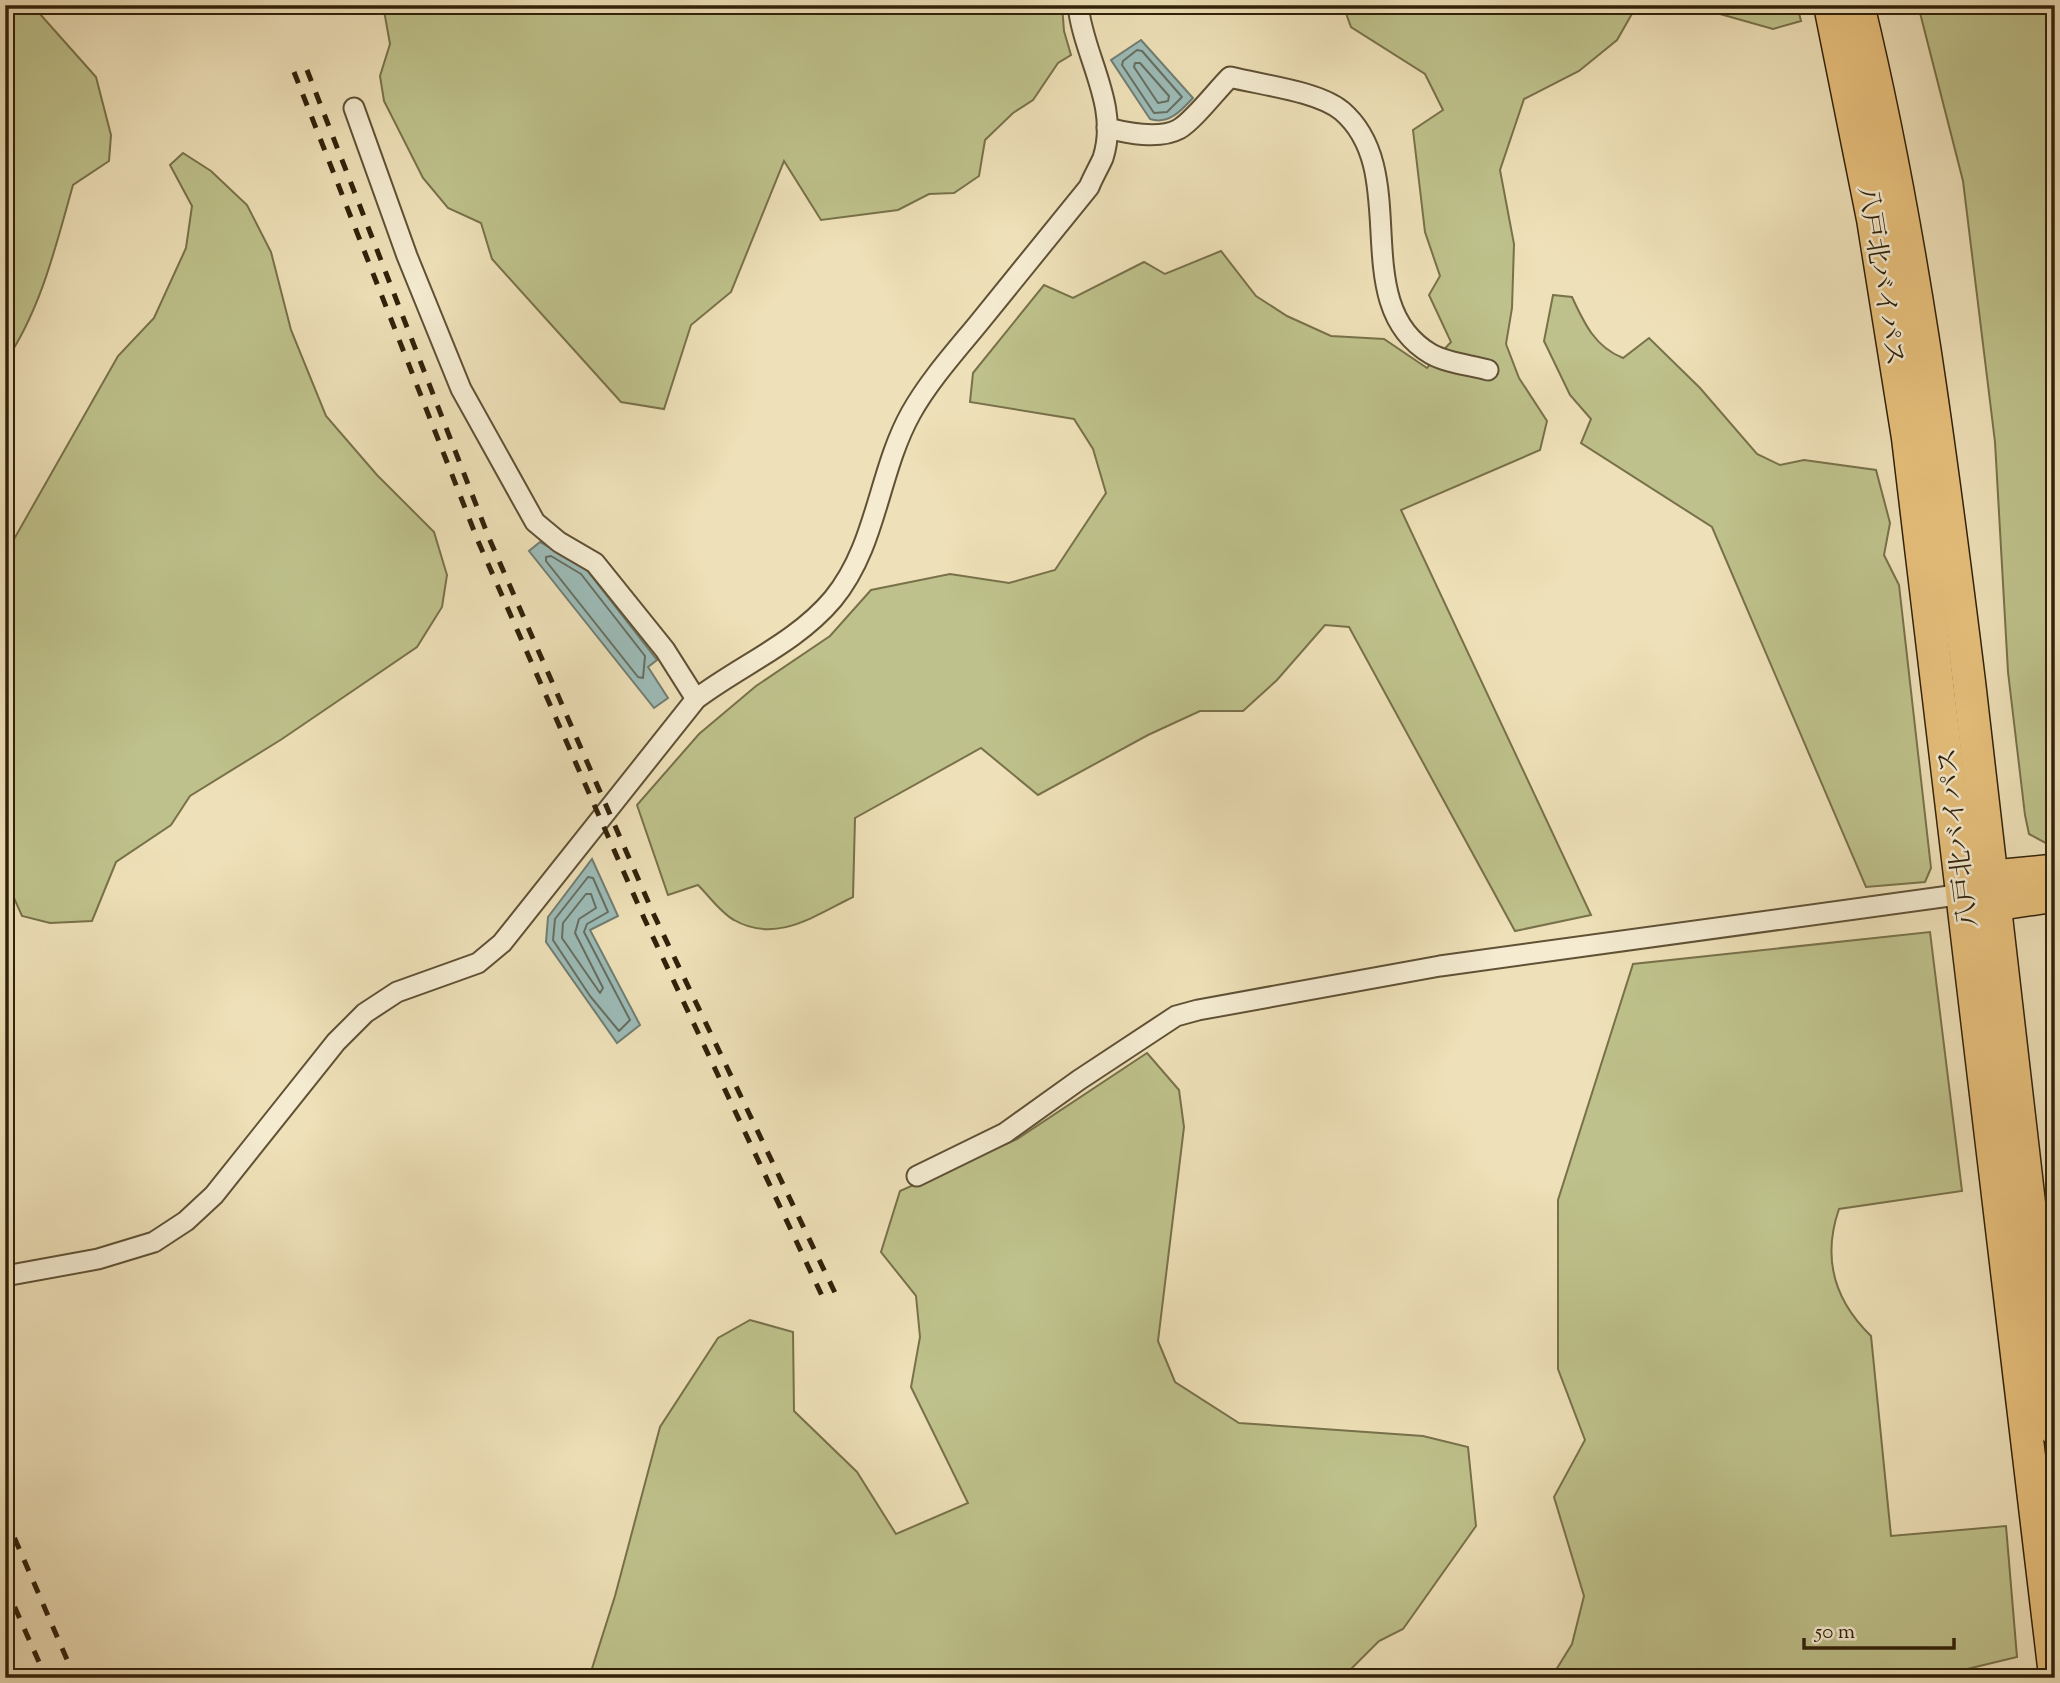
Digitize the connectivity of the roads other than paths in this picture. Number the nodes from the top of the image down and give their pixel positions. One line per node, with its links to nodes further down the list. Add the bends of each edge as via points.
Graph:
1 (1078, 5): 5 (street, via 1102,89)
2 (1830, 5): 9 (highway, 八戸北バイパス, via 1874,219)
3 (1858, 5): 9 (highway, 八戸北バイパス, via 1896,174 1944,476)
4 (354, 108): 7 (street, via 461,389 536,522 595,563 665,650)
5 (1107, 128): 6 (street, via 1159,134 1179,129 1230,78 1313,97 1341,110 1358,130 1378,186 1385,283 1410,338 1433,355); 7 (street, via 1103,157 1089,187 910,413 861,552 834,598 795,636)
6 (1488, 370)
7 (696, 699): 12 (street, via 502,943 478,962 397,992 365,1013 336,1042 214,1195 186,1221 154,1242)
8 (2055, 872): 9 (highway)
9 (1984, 892): 10 (highway); 11 (street, via 1440,966 1198,1010 1177,1016 1004,1133); 13 (highway, 八戸北バイパス); 14 (highway, 八戸北バイパス)
10 (2055, 894)
11 (917, 1176)
12 (5, 1276)
13 (2055, 1429)
14 (2055, 1675)

